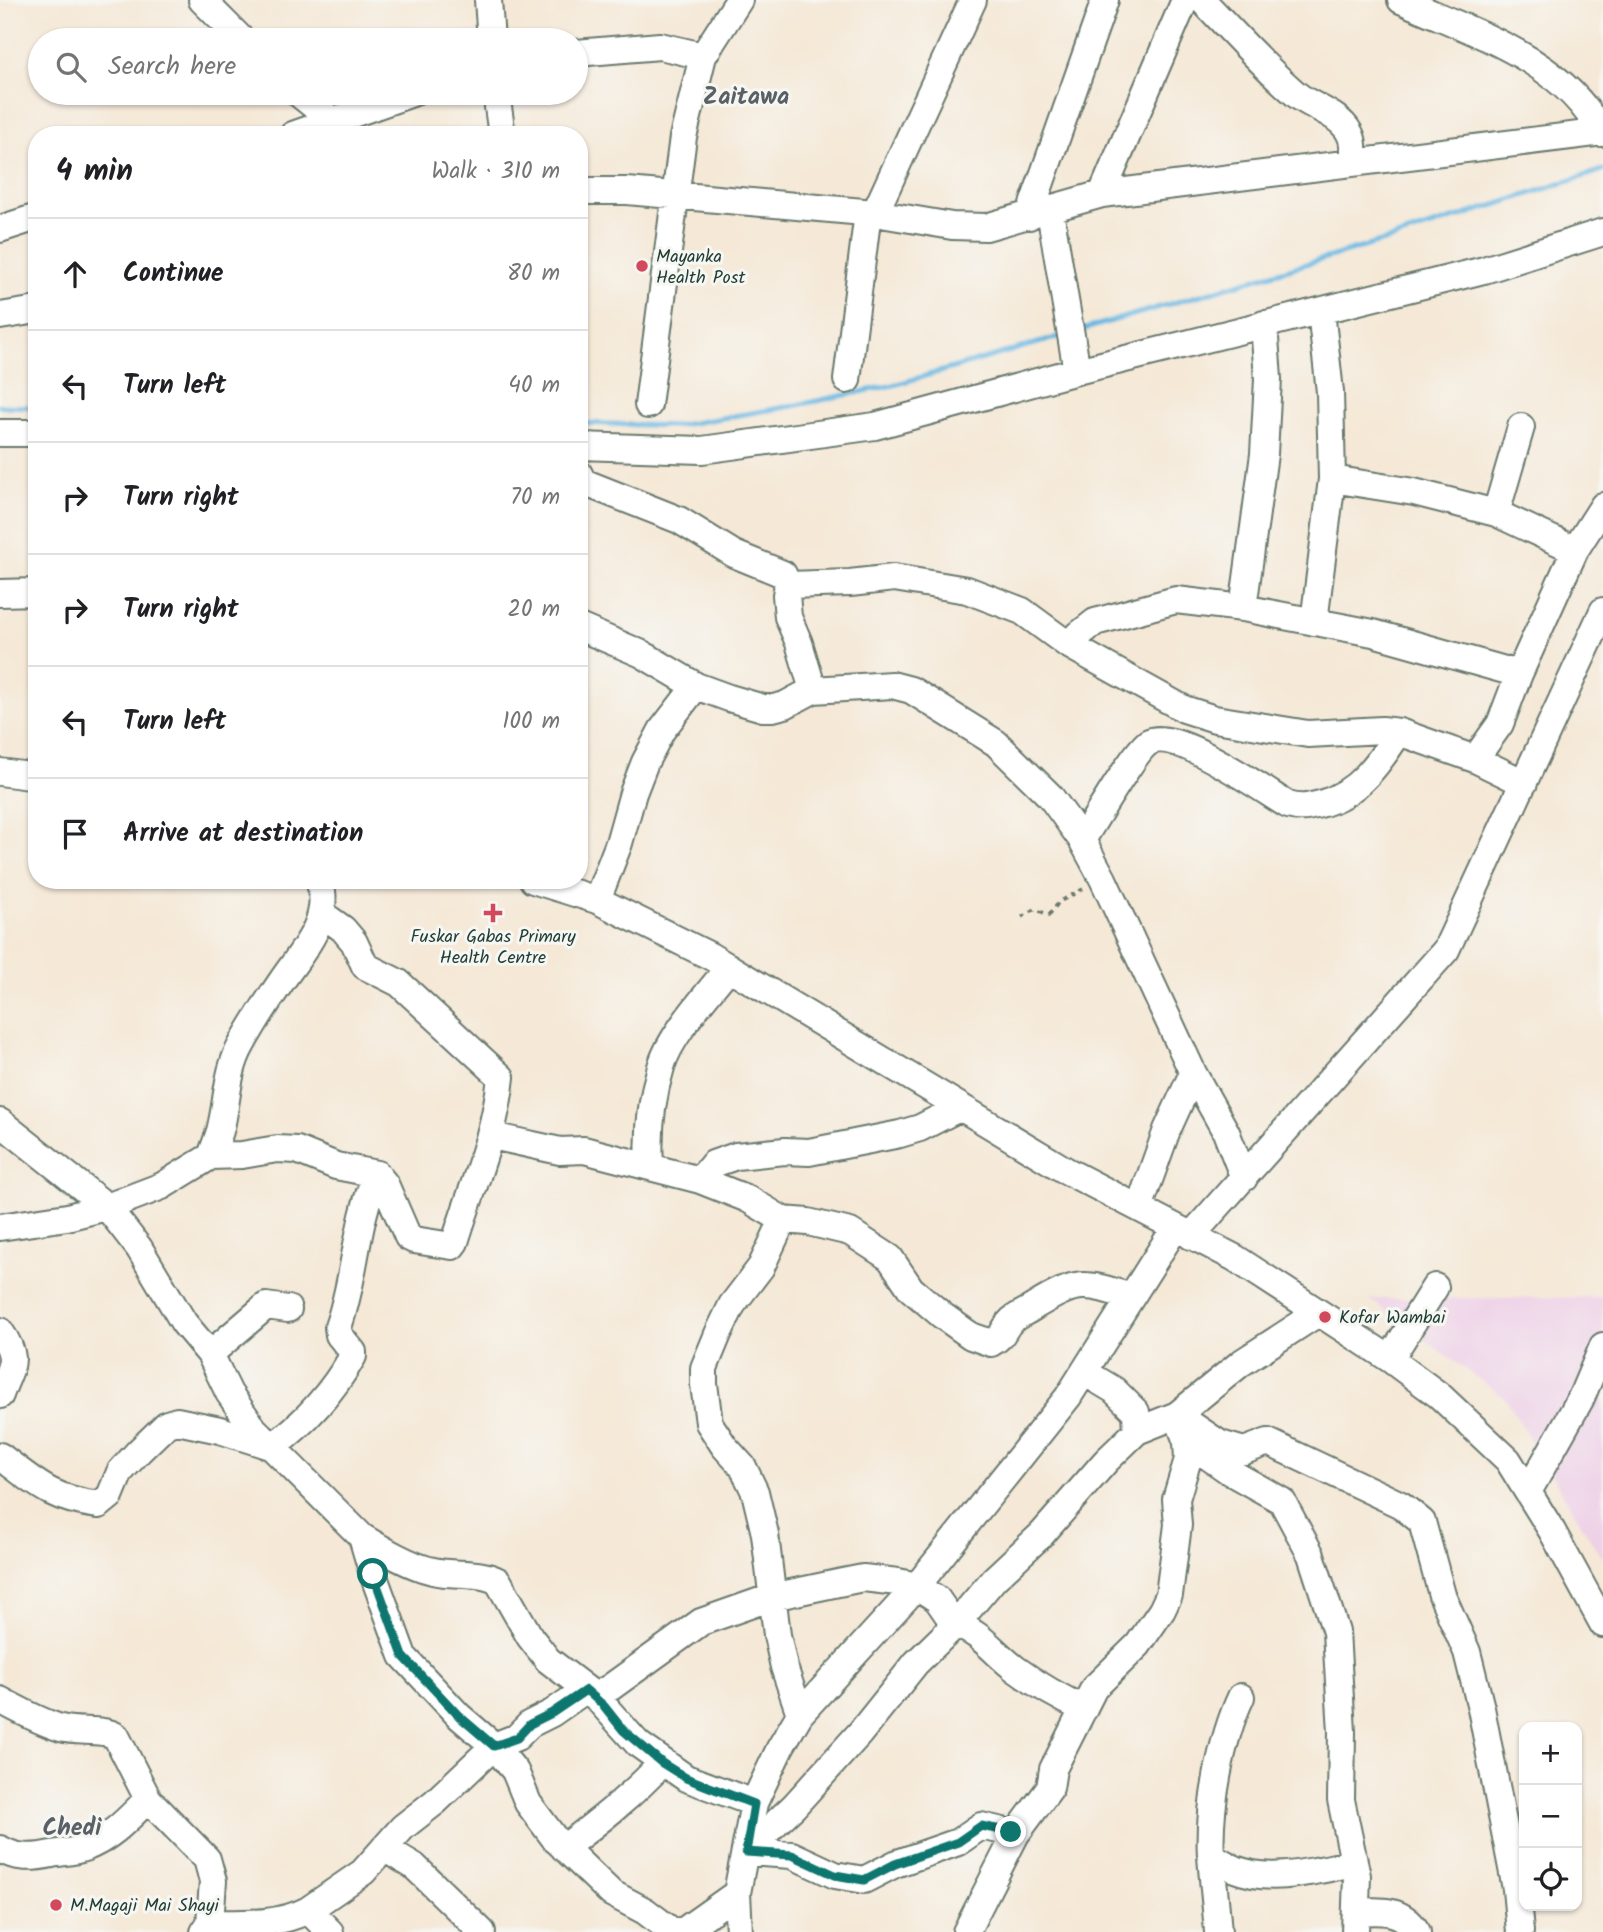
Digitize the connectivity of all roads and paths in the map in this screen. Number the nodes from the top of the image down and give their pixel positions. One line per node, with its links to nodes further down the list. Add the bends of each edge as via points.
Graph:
1 (202, 0): 9 (street)
2 (488, 0): 10 (street)
3 (739, 0): 12 (street)
4 (973, 0): 24 (street)
5 (1105, 0): 25 (street)
6 (1185, 0): 22 (street)
7 (1202, 0): 20 (street, via 1271,72 1349,130)
8 (1401, 0): 19 (street, via 1524,56 1552,74 1589,111)
9 (230, 28)
10 (490, 28)
11 (588, 52): 12 (street, via 660,46)
12 (703, 56): 23 (street, via 683,136)
13 (312, 105): 16 (street)
14 (387, 105): 17 (street)
15 (498, 105): 18 (street)
16 (337, 126)
17 (343, 126)
18 (501, 126)
19 (1602, 133): 20 (street)
20 (1352, 163): 22 (street)
21 (588, 191): 23 (street)
22 (1102, 194): 25 (street)
23 (675, 196): 24 (street); 35 (street)
24 (872, 213): 25 (street, via 986,227); 34 (street)
25 (1039, 213): 33 (street)
26 (28, 220): 27 (street)
27 (0, 229)
28 (1603, 232): 30 (street, via 1484,270)
29 (28, 311): 31 (street)
30 (1321, 311): 32 (street); 40 (street, via 1330,392)
31 (0, 316)
32 (1264, 324): 33 (street); 48 (street, via 1268,379 1264,454)
33 (1075, 364): 39 (street, via 875,426 702,450)
34 (847, 380)
35 (648, 405)
36 (1521, 427): 43 (street)
37 (0, 433): 38 (street)
38 (28, 433)
39 (588, 446)
40 (1332, 479): 43 (street, via 1414,492); 50 (street)
41 (588, 484): 45 (street, via 679,520 753,564 779,571)
42 (1603, 506): 44 (street)
43 (1496, 513): 44 (street)
44 (1576, 550): 53 (street)
45 (788, 585): 52 (street, via 894,578 967,590 1021,611); 55 (street, via 788,617)
46 (28, 592): 47 (street)
47 (0, 593)
48 (1243, 608): 50 (street); 52 (street, via 1176,600 1095,622)
49 (1603, 611): 60 (street)
50 (1314, 622): 53 (street, via 1374,633)
51 (588, 631): 54 (street, via 642,654)
52 (1067, 644): 56 (street, via 1184,709 1215,719 1308,734)
53 (1519, 674): 57 (street, via 1500,724)
54 (696, 686): 55 (street, via 763,708 785,705); 65 (street, via 662,730 645,762)
55 (813, 690): 61 (street, via 892,685 911,691 996,743 1050,796)
56 (1399, 732): 57 (street); 61 (street, via 1355,788 1332,801 1301,809 1205,754 1178,743 1150,741)
57 (1475, 759): 60 (street)
58 (0, 772): 59 (street)
59 (28, 777)
60 (1524, 783): 76 (street, via 1446,950)
61 (1082, 839): 62 (street)
62 (1103, 878): 67 (path, via 1059,902 1049,915 1035,909); 69 (street)
63 (320, 889): 66 (street)
64 (562, 889): 65 (street)
65 (597, 900): 68 (street)
66 (322, 914): 72 (street, via 354,942 365,965 398,983 498,1073); 73 (street, via 299,959 241,1044 228,1074 220,1130)
67 (1022, 917)
68 (729, 967): 70 (street); 74 (street, via 661,1065 652,1114)
69 (1193, 1073): 76 (street, via 1226,1132); 79 (street)
70 (961, 1107): 77 (street, via 900,1134 809,1152 736,1156 713,1164); 79 (street)
71 (0, 1122): 78 (street)
72 (492, 1136): 74 (street); 75 (street, via 452,1246 408,1237)
73 (211, 1156): 75 (street, via 297,1150 336,1166); 78 (street, via 162,1186)
74 (650, 1165): 77 (street)
75 (377, 1174): 96 (street, via 367,1196 338,1327 353,1356 321,1404)
76 (1244, 1178): 82 (street)
77 (700, 1180): 80 (street, via 748,1199)
78 (107, 1207): 81 (street); 89 (street, via 139,1248 184,1323)
79 (1139, 1208): 82 (street)
80 (783, 1220): 84 (street, via 849,1232 890,1258 911,1289 943,1316 990,1343 1001,1338 1010,1321 1064,1289 1095,1286); 101 (street, via 761,1267 732,1305 704,1368 709,1423 743,1467 755,1492)
81 (0, 1227)
82 (1183, 1232): 84 (street); 86 (street, via 1235,1258)
83 (1435, 1287): 90 (street)
84 (1131, 1297): 91 (street)
85 (288, 1309): 89 (street, via 266,1306)
86 (1318, 1313): 90 (street); 93 (street, via 1241,1363)
87 (0, 1331): 92 (street, via 13,1360)
88 (1603, 1346): 98 (street, via 1581,1398)
89 (210, 1354): 96 (street, via 229,1393)
90 (1390, 1359): 98 (street, via 1440,1396 1508,1460)
91 (1084, 1372): 94 (street, via 1114,1390 1136,1412); 100 (street)
92 (0, 1395)
93 (1177, 1415): 94 (street); 95 (street); 132 (street, via 1220,1444 1244,1451 1268,1442 1401,1505 1422,1522 1478,1697 1516,1889)
94 (1137, 1430): 103 (street)
95 (1187, 1442): 107 (street, via 1169,1595 1138,1645 1094,1688); 119 (street, via 1282,1501 1311,1555 1336,1632 1341,1800)
96 (272, 1447): 97 (street, via 220,1430 177,1421 167,1424 120,1472 110,1496 99,1505 59,1497 37,1486); 99 (street)
97 (0, 1456)
98 (1529, 1490): 102 (street)
99 (362, 1537): 104 (street, via 431,1570 498,1581 548,1660); 109 (street, via 403,1656)
100 (917, 1586): 101 (street, via 863,1578); 103 (street, via 937,1600); 108 (street)
101 (772, 1597): 104 (street, via 701,1622 623,1679); 108 (street, via 783,1667)
102 (1603, 1624)
103 (955, 1625): 107 (street, via 967,1628 1049,1693); 117 (street, via 916,1663 794,1806)
104 (590, 1693): 109 (street, via 530,1724 517,1738); 110 (street, via 623,1730)
105 (1241, 1697): 118 (street, via 1218,1768)
106 (0, 1700): 111 (street, via 60,1728 116,1736)
107 (1084, 1709): 113 (street, via 1053,1769 1050,1788)
108 (800, 1714): 112 (street)
109 (494, 1746): 114 (street, via 435,1802 402,1826); 115 (street, via 515,1771 528,1803)
110 (662, 1763): 112 (street, via 686,1778); 115 (street, via 611,1812)
111 (148, 1799): 116 (street, via 123,1824 81,1850 24,1857); 123 (street, via 207,1859 213,1881)
112 (754, 1804): 117 (street)
113 (1016, 1834): 117 (street, via 981,1826 958,1842 864,1880 835,1875 792,1855); 129 (street)
114 (384, 1848): 121 (street, via 363,1872); 125 (street, via 414,1866)
115 (564, 1848): 126 (street, via 611,1893)
116 (0, 1849)
117 (746, 1852): 120 (street)
118 (1211, 1856): 119 (street, via 1261,1875); 130 (street)
119 (1354, 1863): 122 (street)
120 (737, 1893): 127 (street); 128 (street)
121 (308, 1910): 123 (street, via 265,1923); 124 (street)
122 (1356, 1922): 131 (street, via 1381,1910 1395,1913)
123 (207, 1927)
124 (330, 1932)
125 (482, 1932)
126 (673, 1932)
127 (682, 1932)
128 (739, 1932)
129 (966, 1932)
130 (1218, 1932)
131 (1417, 1932)
132 (1520, 1932)

